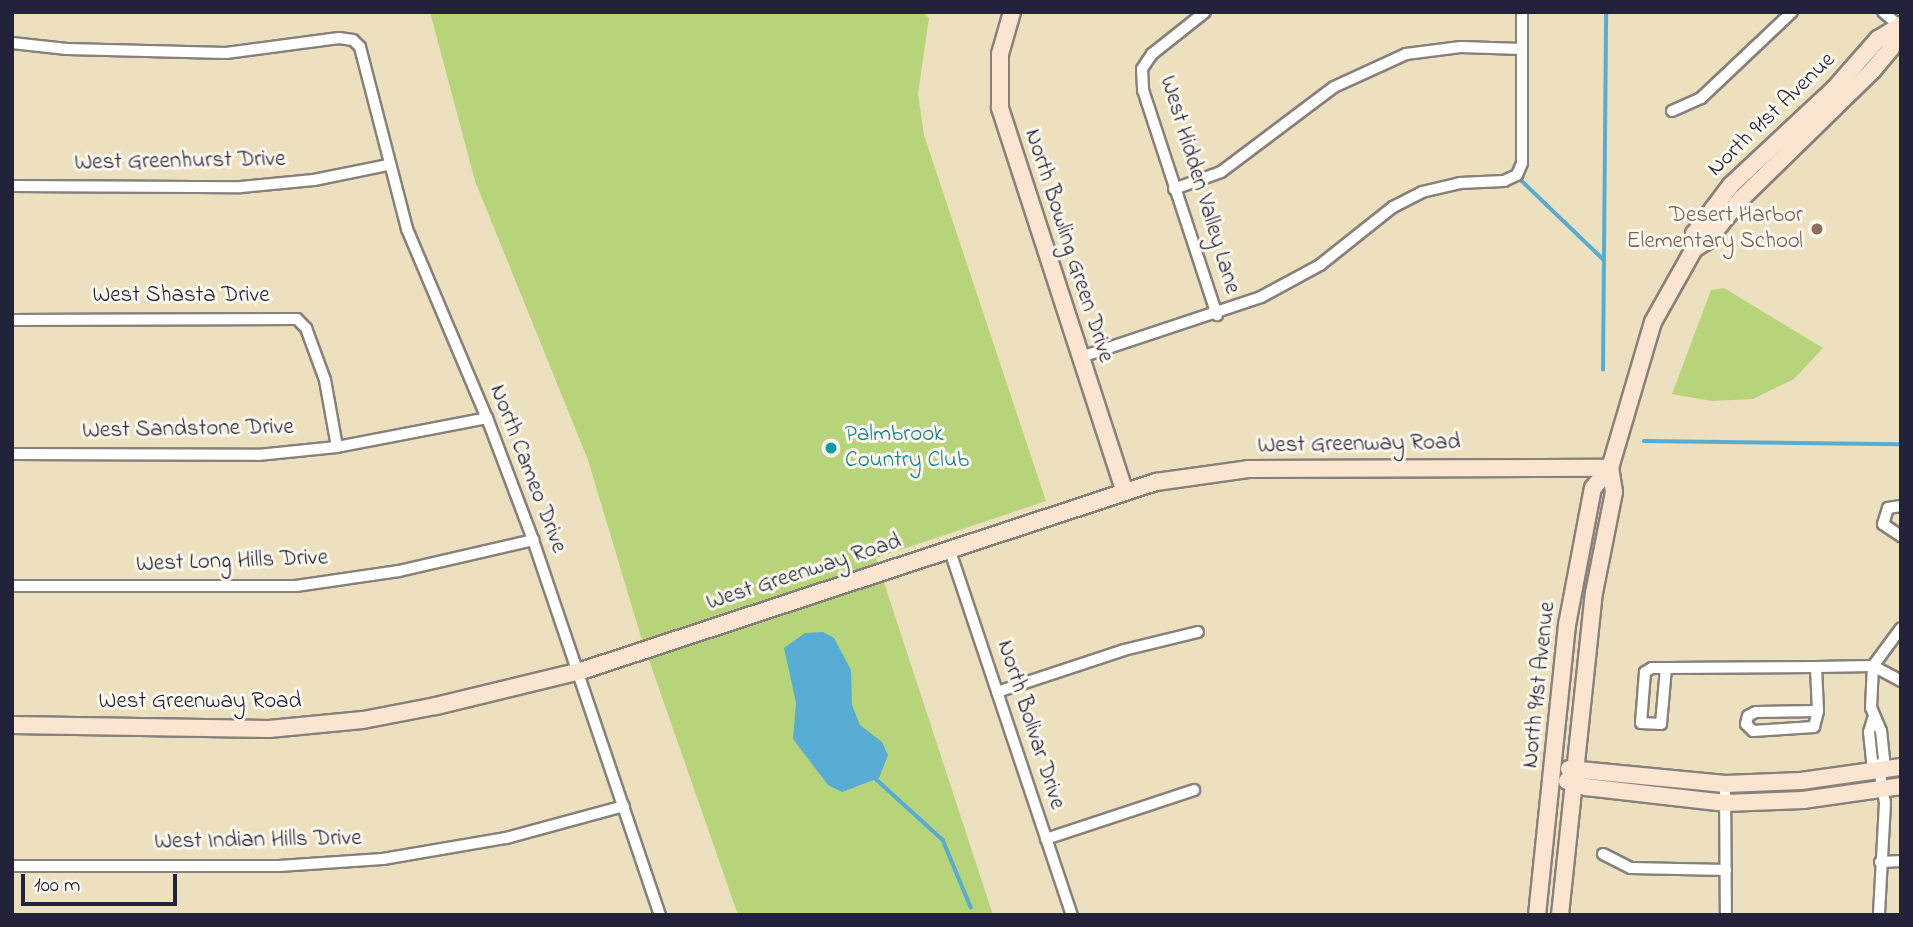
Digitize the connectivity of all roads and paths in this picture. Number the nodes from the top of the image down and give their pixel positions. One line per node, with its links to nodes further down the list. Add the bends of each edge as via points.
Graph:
1 (1012, 12): 15 (street, North Bowling Green Drive, via 1000,54 1000,108)
2 (1206, 12): 12 (street, West Hidden Valley Lane, via 1152,54 1142,69 1143,90)
3 (1522, 12): 8 (street)
4 (1792, 12): 9 (street, via 1701,98)
5 (1883, 12): 6 (street)
6 (1900, 26): 19 (street, North 91st Avenue, via 1878,39 1768,160 1706,216 1694,234 1694,249 1653,322)
7 (12, 43): 10 (street, North Cameo Drive, via 67,50 226,53 353,40 360,47)
8 (1522, 49): 12 (street, via 1461,47 1406,54 1334,87 1221,172); 13 (street, via 1522,163 1517,175 1504,181 1460,183 1422,192 1384,214 1320,265)
9 (1672, 111)
10 (388, 166): 11 (street, West Greenhurst Drive, via 241,187); 16 (street, North Cameo Drive, via 407,229)
11 (12, 186)
12 (1174, 189): 13 (street, West Hidden Valley Lane)
13 (1217, 315): 15 (street)
14 (12, 320): 17 (street, West Shasta Drive, via 297,319 306,328 325,380)
15 (1081, 357): 20 (street, North Bowling Green Drive)
16 (488, 418): 17 (street, West Sandstone Drive); 23 (street, North Cameo Drive)
17 (337, 447): 18 (street, West Sandstone Drive, via 258,455)
18 (12, 454)
19 (1610, 468): 20 (street, West Greenway Road, via 1248,470); 37 (street, North 91st Avenue, via 1614,492 1594,593); 39 (street, North 91st Avenue, via 1593,488 1573,590)
20 (1124, 490): 24 (street, West Greenway Road)
21 (1901, 506): 22 (street, via 1888,508 1882,524)
22 (1901, 536)
23 (533, 540): 25 (street, West Long Hills Drive, via 398,571 296,586); 31 (street, North Cameo Drive)
24 (950, 548): 31 (street, West Greenway Road); 33 (street, North Bolivar Drive)
25 (12, 586)
26 (1901, 628): 28 (street)
27 (1198, 632): 33 (street, via 1124,650)
28 (1873, 666): 29 (street); 32 (street); 38 (street, via 1869,732 1872,761)
29 (1816, 667): 30 (street); 34 (street)
30 (1666, 668): 30 (street, via 1661,724 1642,723 1645,672)
31 (581, 671): 35 (street, West Greenway Road, via 363,720 269,729); 46 (street, North Cameo Drive)
32 (1901, 681)
33 (997, 692): 47 (street, North Bolivar Drive)
34 (1818, 711): 34 (street, via 1814,727 1753,731 1746,724 1748,716 1756,712)
35 (12, 725)
36 (1901, 767): 38 (street)
37 (1577, 768): 39 (street); 40 (street); 41 (street, North 91st Avenue)
38 (1879, 769): 40 (street, via 1801,781); 43 (street)
39 (1553, 772): 41 (street); 55 (street, North 91st Avenue)
40 (1725, 784): 45 (street)
41 (1575, 786): 45 (street); 56 (street, North 91st Avenue)
42 (1901, 786): 43 (street)
43 (1883, 787): 45 (street, via 1803,800); 50 (street, via 1885,848)
44 (1194, 790): 47 (street)
45 (1726, 803): 52 (street)
46 (624, 806): 51 (street, West Indian Hills Drive, via 506,838 383,859 279,866); 53 (street, North Cameo Drive)
47 (1046, 839): 54 (street, North Bolivar Drive)
48 (1603, 854): 52 (street, via 1631,868)
49 (1901, 861): 50 (street)
50 (1880, 862): 58 (street)
51 (12, 866)
52 (1726, 870): 57 (street)
53 (660, 915)
54 (1072, 915)
55 (1537, 915)
56 (1560, 915)
57 (1726, 915)
58 (1879, 915)

